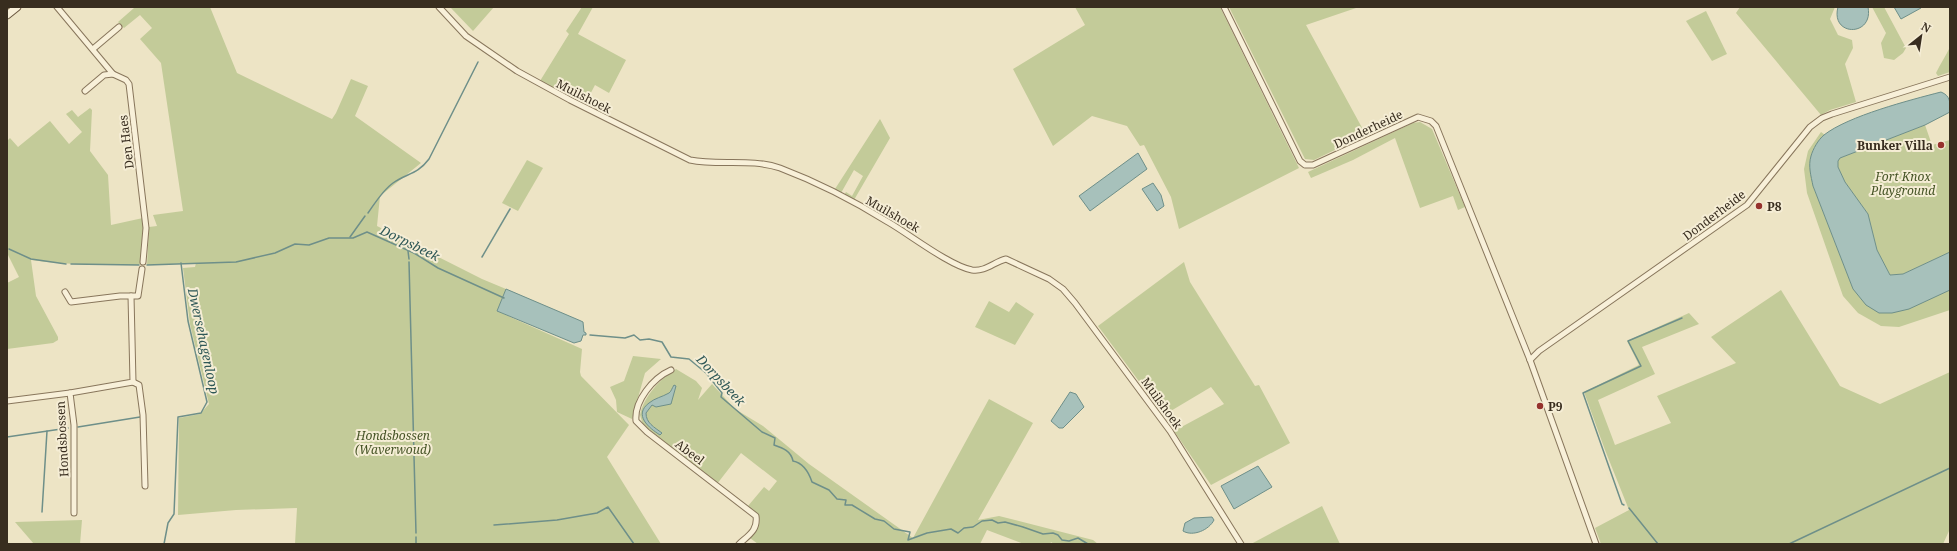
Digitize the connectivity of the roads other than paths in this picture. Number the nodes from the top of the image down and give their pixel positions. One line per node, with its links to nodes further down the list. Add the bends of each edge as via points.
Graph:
1 (17, 7): 5 (street)
2 (57, 7): 7 (street, Den Haes)
3 (439, 7): 23 (street, Muilshoek, via 466,36 517,71 563,97 690,160 701,163 747,162 778,168 842,197 963,266 979,270 1006,259 1049,279 1063,289 1075,303 1170,431)
4 (1224, 7): 15 (street, Donderheide, via 1298,157 1306,165 1313,165 1418,117 1431,121 1436,126)
5 (7, 15)
6 (118, 27): 7 (street)
7 (92, 49): 8 (street, Den Haes)
8 (113, 74): 10 (street, via 104,75); 11 (street, Den Haes, via 129,84 145,218)
9 (1950, 77): 15 (street, Donderheide, via 1822,118 1810,128 1747,205 1539,351)
10 (85, 90)
11 (144, 262)
12 (142, 269): 14 (street, via 138,296)
13 (65, 292): 14 (street, via 72,302)
14 (131, 296): 17 (street)
15 (1530, 360): 24 (street, Donderheide)
16 (671, 370): 22 (street, Abeel, via 665,372 647,390 637,410 636,421 646,432 756,516 757,524 753,531)
17 (133, 382): 18 (street, Hondsbossen); 20 (street, via 139,385 143,415)
18 (70, 393): 19 (street); 21 (street, Hondsbossen, via 74,425)
19 (7, 401)
20 (145, 486)
21 (74, 513)
22 (739, 544)
23 (1241, 544)
24 (1596, 544)

